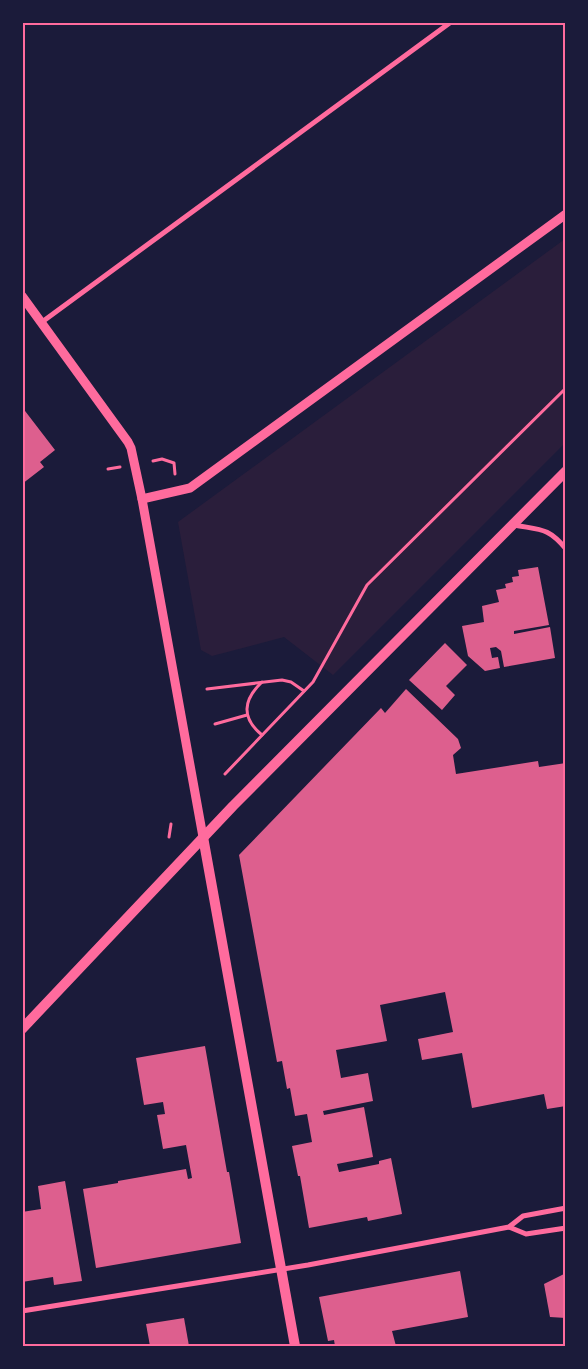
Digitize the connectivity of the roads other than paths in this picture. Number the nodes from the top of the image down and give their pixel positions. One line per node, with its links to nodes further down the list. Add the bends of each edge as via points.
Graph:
1 (451, 22): 4 (street)
2 (566, 214): 6 (street, via 190,488)
3 (22, 296): 4 (street)
4 (42, 322): 6 (street, via 128,442)
5 (566, 471): 7 (main road)
6 (142, 499): 9 (street)
7 (512, 524): 8 (street, via 548,532); 9 (main road)
8 (566, 549)
9 (203, 837): 10 (main road); 14 (main road)
10 (22, 1029)
11 (566, 1208): 12 (street, via 523,1216)
12 (509, 1228): 13 (street, via 526,1234); 14 (street)
13 (566, 1228)
14 (280, 1270): 15 (street); 16 (main road)
15 (22, 1311)
16 (295, 1346)

